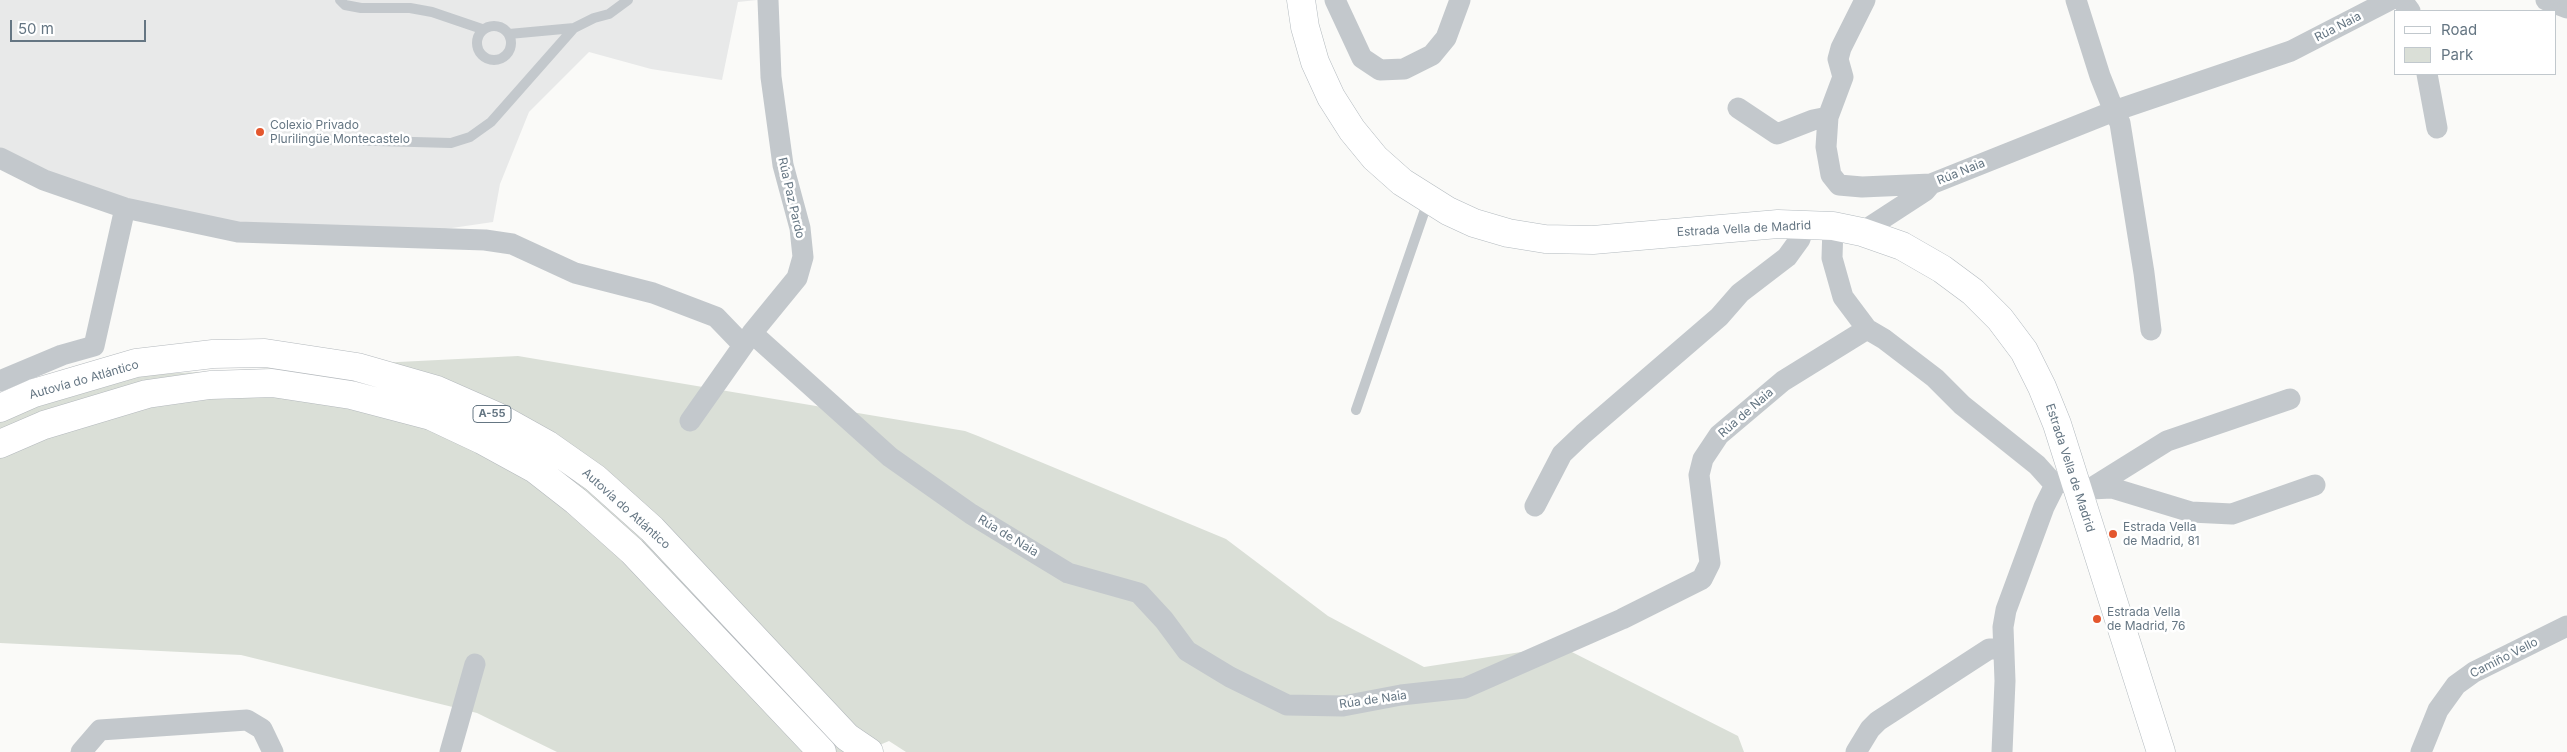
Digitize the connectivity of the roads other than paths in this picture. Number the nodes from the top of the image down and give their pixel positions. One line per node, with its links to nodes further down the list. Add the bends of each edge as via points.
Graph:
1 (340, 0): 13 (lane, via 345,5 361,8 410,8 432,12)
2 (628, 0): 12 (lane, via 609,14)
3 (768, 0): 30 (street, Rúa Paz Pardo, via 771,77 783,165 800,228 802,257 797,278)
4 (1301, 0): 23 (main road, Estrada Vella de Madrid, via 1311,49 1331,97 1352,130 1375,158)
5 (1335, 0): 6 (street, via 1362,58 1380,70 1404,69 1432,55 1446,38)
6 (1460, 0)
7 (1865, 0): 18 (street, Rúa Naia, via 1841,48 1838,59 1844,77)
8 (2076, 0): 17 (street)
9 (2390, 0): 17 (street, Rúa Naia, via 2291,50)
10 (2546, 0): 11 (street)
11 (2567, 8)
12 (574, 28): 14 (lane); 20 (lane, via 491,122 470,137 451,143)
13 (482, 29): 14 (lane, via 492,25); 14 (lane, via 476,48 490,60 500,59 508,53 511,44)
14 (509, 34)
15 (2427, 75): 19 (street)
16 (1738, 108): 18 (street, via 1776,134)
17 (2114, 111): 22 (street, Rúa Naia); 29 (street, via 2120,123)
18 (1828, 117): 22 (street, Rúa Naia, via 1826,147 1831,175 1839,185)
19 (2437, 128)
20 (303, 139)
21 (0, 158): 24 (street, Rúa de Naia, via 44,180)
22 (1931, 184): 27 (street, via 1925,192)
23 (1429, 200): 25 (main road, Estrada Vella de Madrid, via 1474,223 1545,240 1593,240); 34 (lane)
24 (125, 208): 30 (street, Rúa de Naia, via 238,232 485,240 512,244 575,273 653,293 716,317); 31 (street, via 94,346)
25 (1805, 224): 26 (main road, Estrada Vella de Madrid); 39 (street, via 1800,240 1787,258 1740,294 1719,317 1562,454)
26 (1833, 226): 27 (main road, Estrada Vella de Madrid); 28 (street, via 1832,258 1843,297)
27 (1862, 232): 38 (main road, Estrada Vella de Madrid, via 1902,246 1942,269 1973,292 2000,319 2024,351 2042,386)
28 (1867, 330): 30 (street, Rúa de Naia, via 1783,381 1719,436 1703,459 1699,475 1710,563 1702,578 1613,623 1465,688 1344,706 1286,705 1187,651 1139,593 1068,573 971,514 890,457); 38 (street, via 1935,378 1962,405 2037,465)
29 (2151, 330)
30 (748, 339): 35 (street, Rúa Paz Pardo)
31 (0, 381)
32 (2290, 399): 38 (street, via 2167,441)
33 (0, 408): 47 (main road, Autovía do Atlántico / A-55, via 34,393 136,363 213,354 265,353 357,367 437,390 496,416 595,478 652,529 847,737)
34 (1356, 410)
35 (690, 421)
36 (0, 444): 46 (main road, A-55, via 44,425 147,394 210,385 282,385 351,395 431,416 535,469 576,501 632,551)
37 (2315, 485): 38 (street, via 2232,514 2191,512 2112,488)
38 (2074, 486): 41 (street, via 2044,507 2006,610); 50 (main road, Estrada Vella de Madrid)
39 (1535, 506)
40 (2567, 626): 51 (street, Camiño Vello, via 2474,672 2456,685 2438,710)
41 (2003, 649): 48 (street, via 1989,649 1878,721); 49 (street)
42 (475, 664): 45 (street)
43 (81, 752): 44 (street, via 100,730 247,720 262,728)
44 (272, 752)
45 (450, 752)
46 (822, 752)
47 (868, 752)
48 (1856, 752)
49 (2002, 752)
50 (2161, 752)
51 (2420, 752)

